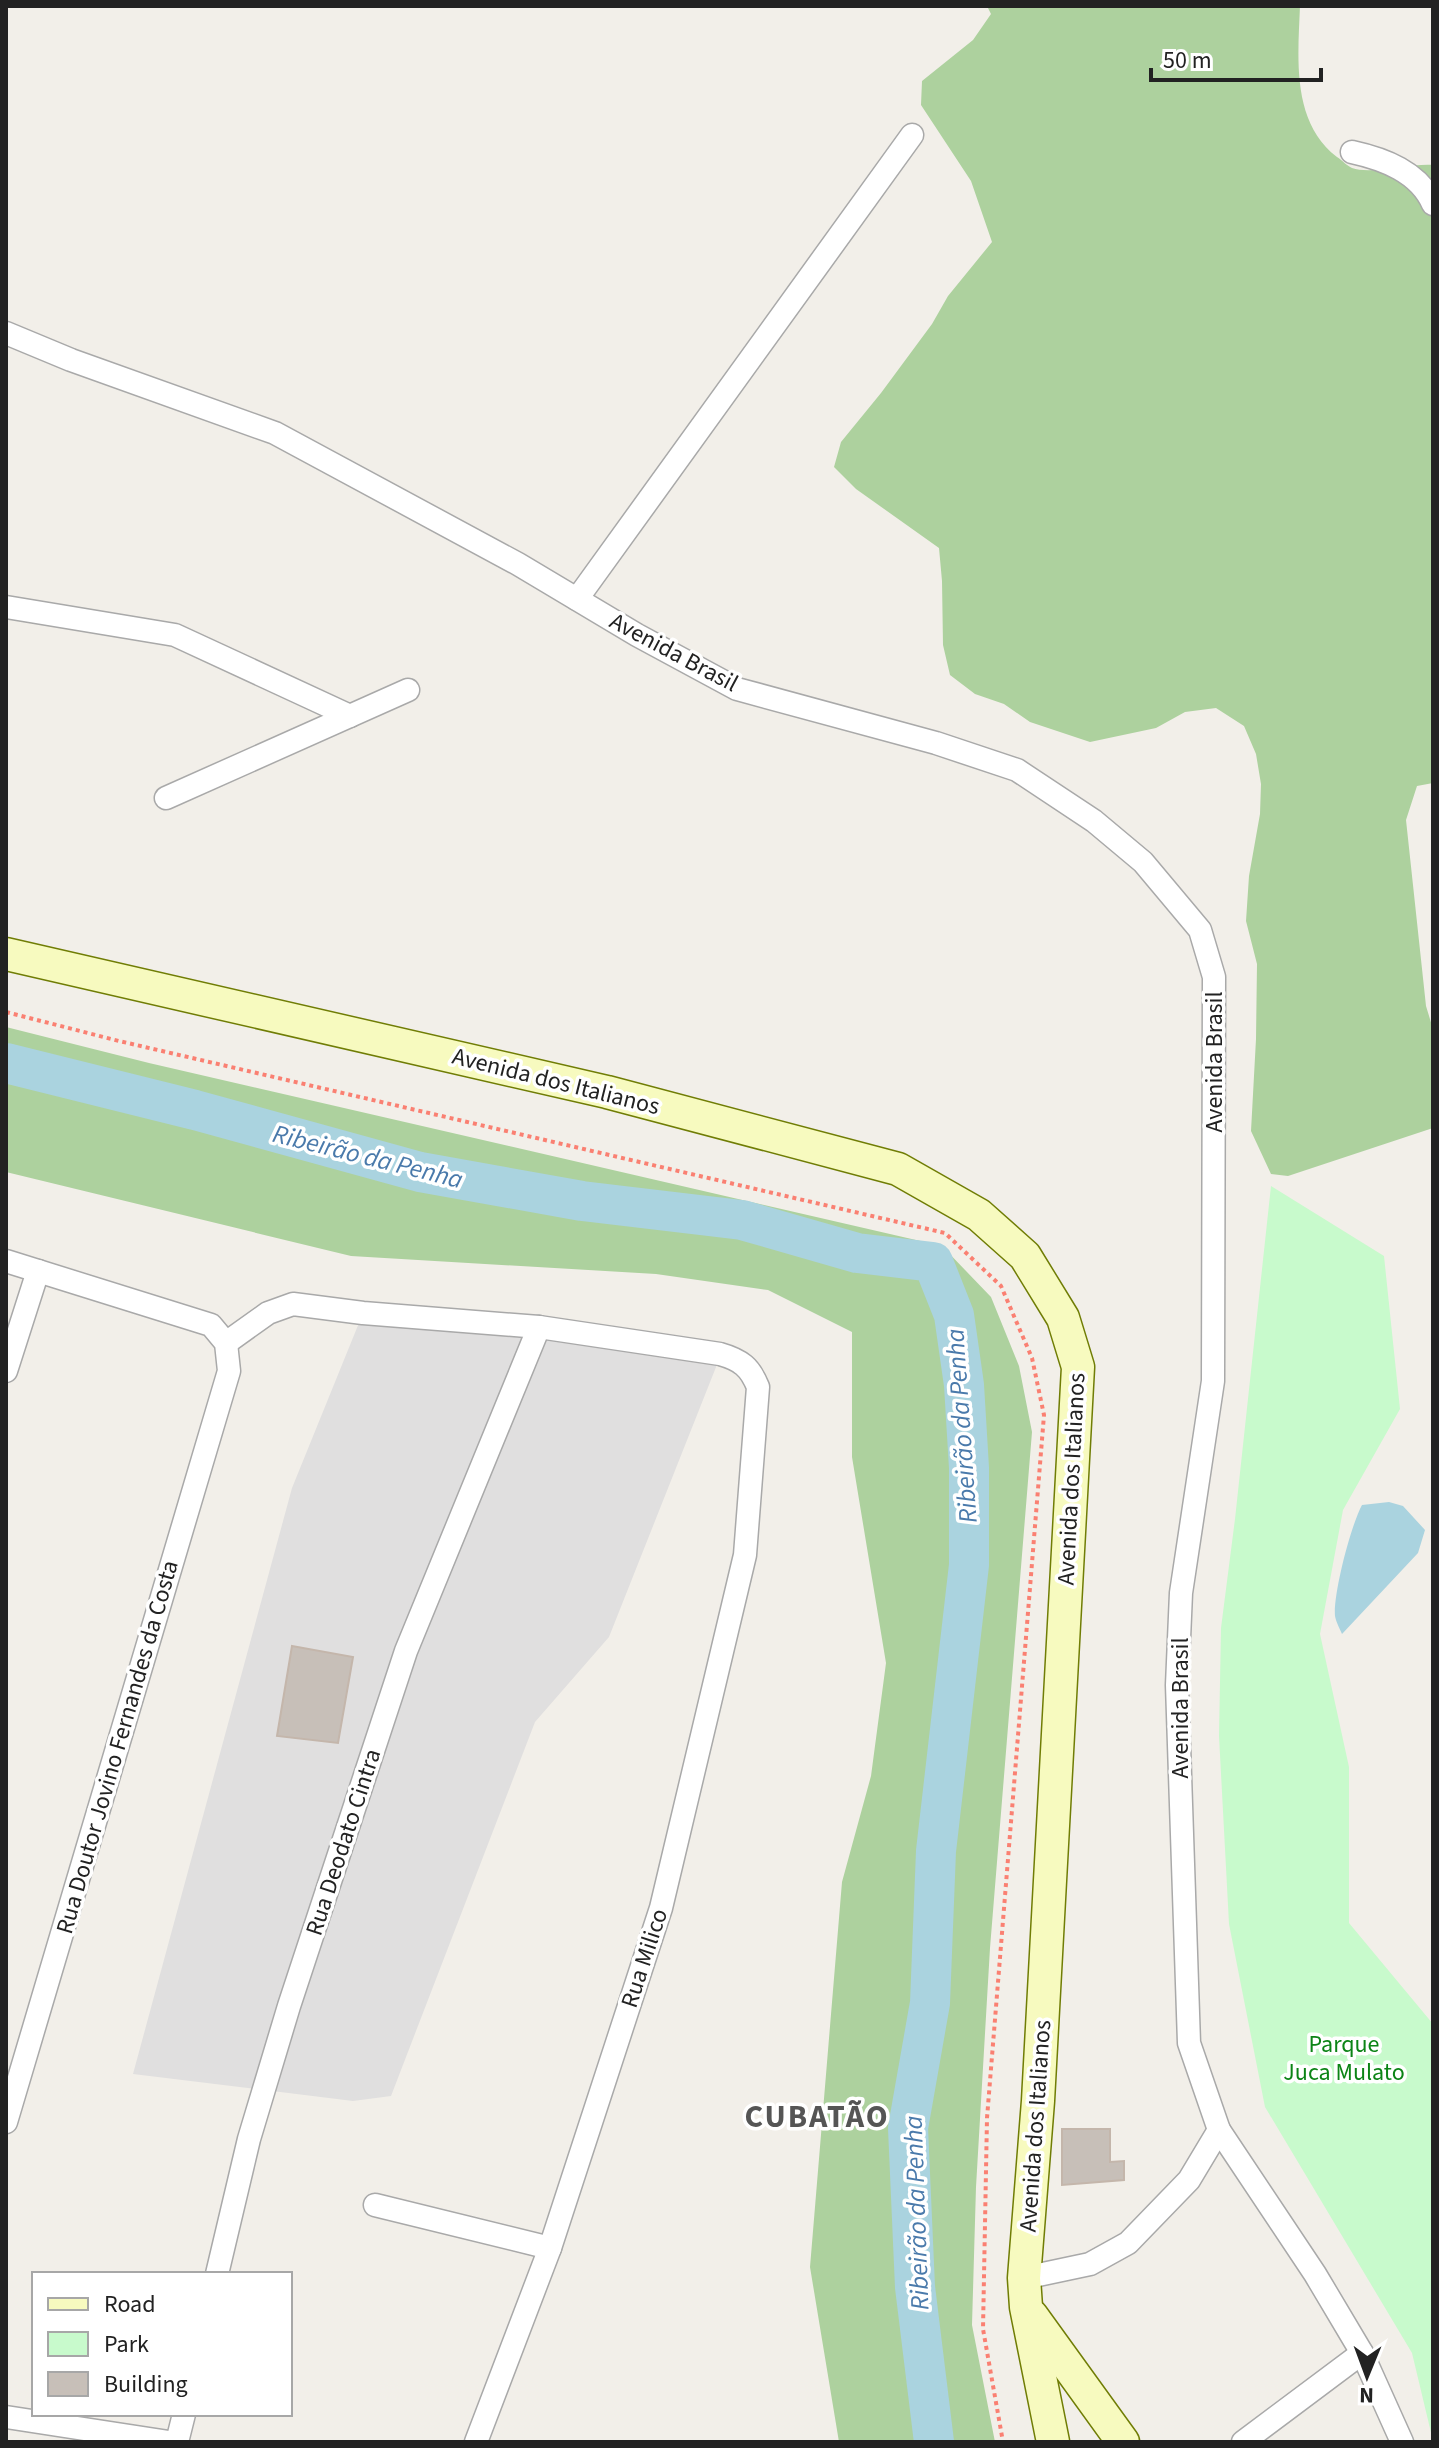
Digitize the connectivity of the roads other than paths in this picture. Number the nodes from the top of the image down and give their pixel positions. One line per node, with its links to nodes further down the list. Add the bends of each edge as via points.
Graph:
1 (912, 135): 5 (street)
2 (1352, 152): 3 (street, via 1381,158 1413,177)
3 (1433, 204)
4 (6, 333): 5 (street, Avenida Brasil, via 275,433)
5 (577, 599): 17 (street, Avenida Brasil, via 737,689 1017,770 1094,821 1143,862 1200,930 1214,977 1213,1381 1181,1593 1177,1685 1189,2043)
6 (6, 607): 8 (street, via 175,635)
7 (408, 690): 8 (street)
8 (350, 716): 9 (street)
9 (166, 798)
10 (6, 954): 21 (main road, Avenida dos Italianos, via 607,1092 898,1169 979,1215 1025,1256 1063,1318 1078,1367)
11 (6, 1261): 12 (street)
12 (38, 1271): 14 (street, via 211,1325); 15 (street)
13 (539, 1327): 14 (street, Rua Milico, via 293,1304 268,1313); 19 (street, Rua Milico, via 739,1359 752,1371 758,1387 745,1555 661,1908); 20 (street, Rua Deodato Cintra, via 406,1651 289,2006 249,2139)
14 (226, 1343): 16 (street, Rua Doutor Jovino Fernandes da Costa, via 229,1371)
15 (6, 1371)
16 (6, 2122)
17 (1219, 2130): 21 (street, via 1189,2180 1128,2243); 22 (street, Avenida Brasil)
18 (375, 2205): 19 (street)
19 (550, 2248): 27 (street, Rua Milico)
20 (217, 2272)
21 (1025, 2292): 28 (main road, Avenida dos Italianos); 29 (main road)
22 (1362, 2353): 30 (street); 31 (street, Avenida Brasil)
23 (184, 2416): 26 (street)
24 (6, 2417): 25 (street)
25 (169, 2442)
26 (177, 2442)
27 (476, 2442)
28 (1053, 2442)
29 (1123, 2442)
30 (1243, 2442)
31 (1402, 2442)

